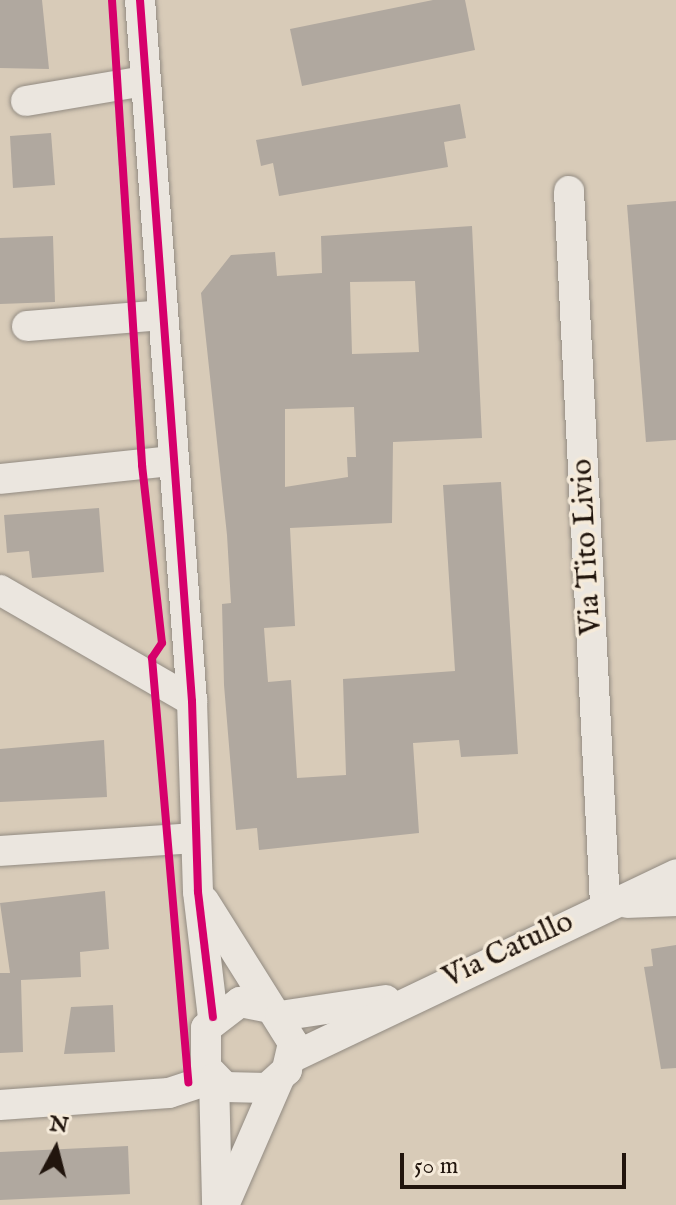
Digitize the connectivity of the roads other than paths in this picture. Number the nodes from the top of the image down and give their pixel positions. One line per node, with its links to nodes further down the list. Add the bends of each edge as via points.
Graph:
1 (140, 0): 2 (street)
2 (144, 81): 3 (street); 5 (street)
3 (26, 101)
4 (569, 191): 16 (street, Via Tito Livio)
5 (163, 315): 6 (street); 7 (street)
6 (27, 326)
7 (172, 461): 8 (street); 10 (street)
8 (0, 479)
9 (0, 590): 10 (street)
10 (192, 701): 11 (street)
11 (196, 838): 12 (street); 14 (street)
12 (0, 851)
13 (676, 874): 16 (street, Via Catullo)
14 (198, 892): 18 (street); 19 (street)
15 (676, 901): 16 (street, Via Catullo)
16 (605, 904): 17 (street, Via Catullo)
17 (411, 996): 18 (street); 20 (street)
18 (275, 1012): 19 (street, via 240,1002); 20 (street)
19 (213, 1017): 21 (street, via 202,1041)
20 (285, 1069): 21 (street, via 253,1092); 24 (street)
21 (214, 1078): 22 (street, via 169,1093); 23 (street)
22 (0, 1105)
23 (217, 1205)
24 (224, 1205)

